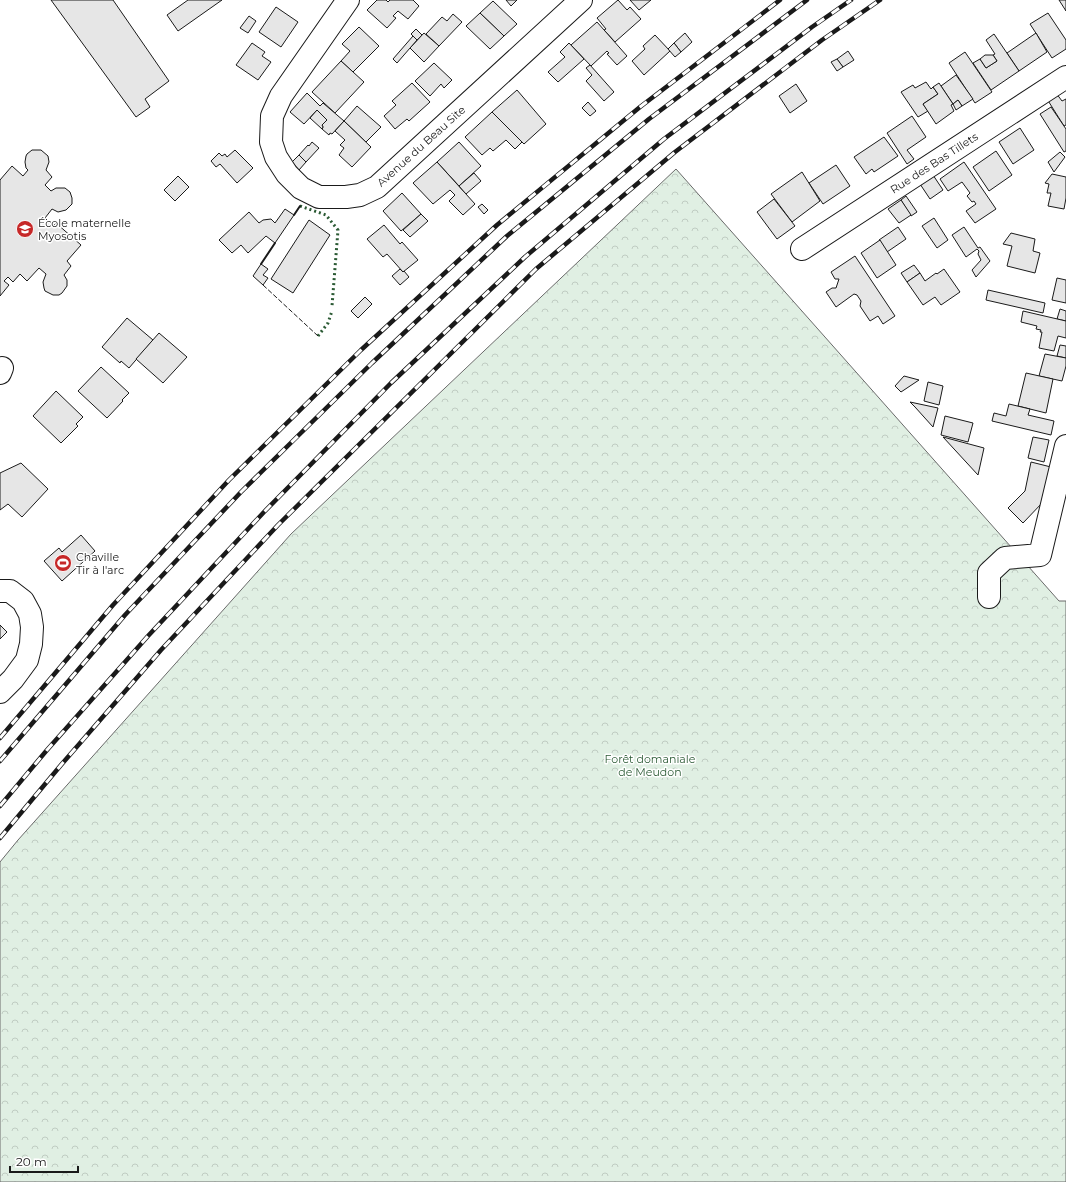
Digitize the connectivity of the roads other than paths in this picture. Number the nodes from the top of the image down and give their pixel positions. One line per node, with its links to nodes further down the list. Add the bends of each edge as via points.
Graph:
1 (348, 0): 2 (street, Avenue du Beau Site, via 281,96 272,116 271,142 276,157 286,174 301,188 319,197 360,195 377,187)
2 (581, 0)
3 (1066, 77): 4 (street, Rue des Bas Tillets)
4 (802, 249)
5 (1066, 446): 7 (street, via 1040,555 1005,558 989,573)
6 (0, 591): 8 (street, via 10,591 23,601 30,614 32,627 27,660)
7 (989, 597)
8 (0, 692)

